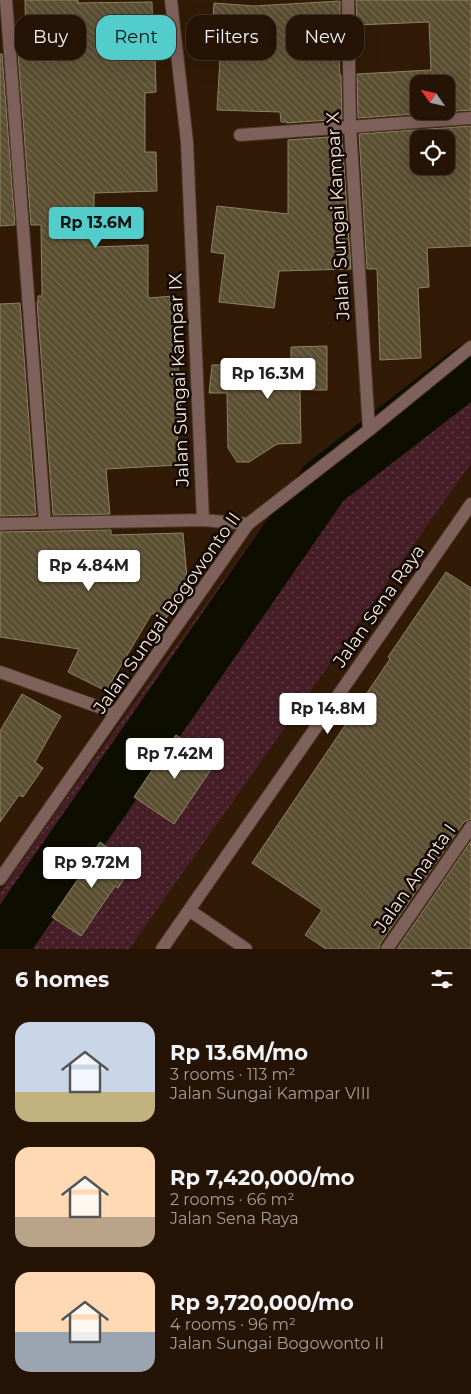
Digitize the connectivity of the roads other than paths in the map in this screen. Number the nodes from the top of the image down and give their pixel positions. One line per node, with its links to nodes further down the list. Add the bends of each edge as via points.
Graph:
1 (6, 0): 11 (street)
2 (171, 0): 10 (street, Jalan Sungai Kampar IX, via 187,142)
3 (348, 0): 5 (street, Jalan Sungai Kampar X)
4 (471, 118): 5 (street)
5 (350, 126): 6 (street); 8 (street, Jalan Sungai Kampar X)
6 (240, 135)
7 (471, 347): 8 (street, Jalan Sungai Bogowonto II)
8 (369, 430): 13 (street, Jalan Sungai Bogowonto II)
9 (471, 504): 18 (street, Jalan Sena Raya)
10 (203, 520): 11 (street); 13 (street)
11 (45, 523): 12 (street)
12 (0, 524)
13 (248, 524): 15 (street, Jalan Sungai Bogowonto II)
14 (0, 672): 15 (street)
15 (116, 713): 17 (street, Jalan Sungai Bogowonto II)
16 (471, 828): 21 (street, Jalan Ananta I)
17 (0, 880)
18 (189, 910): 19 (street, Jalan Sena Raya); 20 (street)
19 (162, 949)
20 (246, 949)
21 (387, 949)

